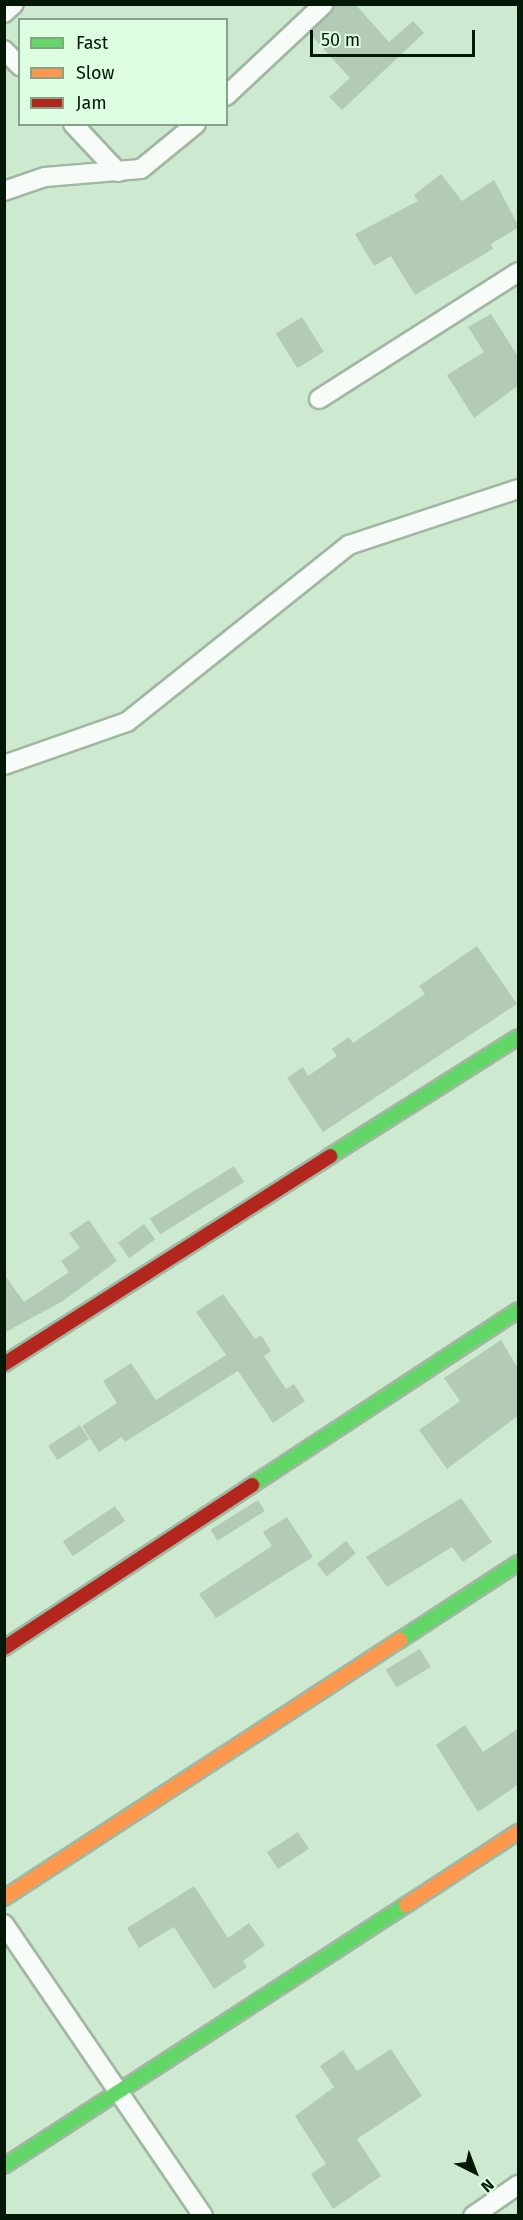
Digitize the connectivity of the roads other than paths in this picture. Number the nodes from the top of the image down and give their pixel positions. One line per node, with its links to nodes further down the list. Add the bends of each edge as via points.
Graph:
1 (14, 4): 3 (street)
2 (324, 4): 6 (street)
3 (4, 14)
4 (4, 50): 5 (street)
5 (18, 64)
6 (228, 94)
7 (75, 126): 9 (street)
8 (194, 126): 9 (street, via 159,160)
9 (118, 172): 10 (street, via 45,177)
10 (4, 191)
11 (519, 272): 12 (street)
12 (319, 399)
13 (519, 489): 14 (street, via 350,545 127,722)
14 (4, 765)
15 (519, 1037): 17 (street)
16 (519, 1310): 19 (street)
17 (4, 1364)
18 (519, 1563): 21 (street)
19 (4, 1648)
20 (519, 1832): 23 (street)
21 (4, 1898)
22 (4, 1924): 23 (street)
23 (120, 2093): 24 (street); 26 (street)
24 (4, 2166)
25 (519, 2186): 27 (street)
26 (203, 2216)
27 (473, 2216)

